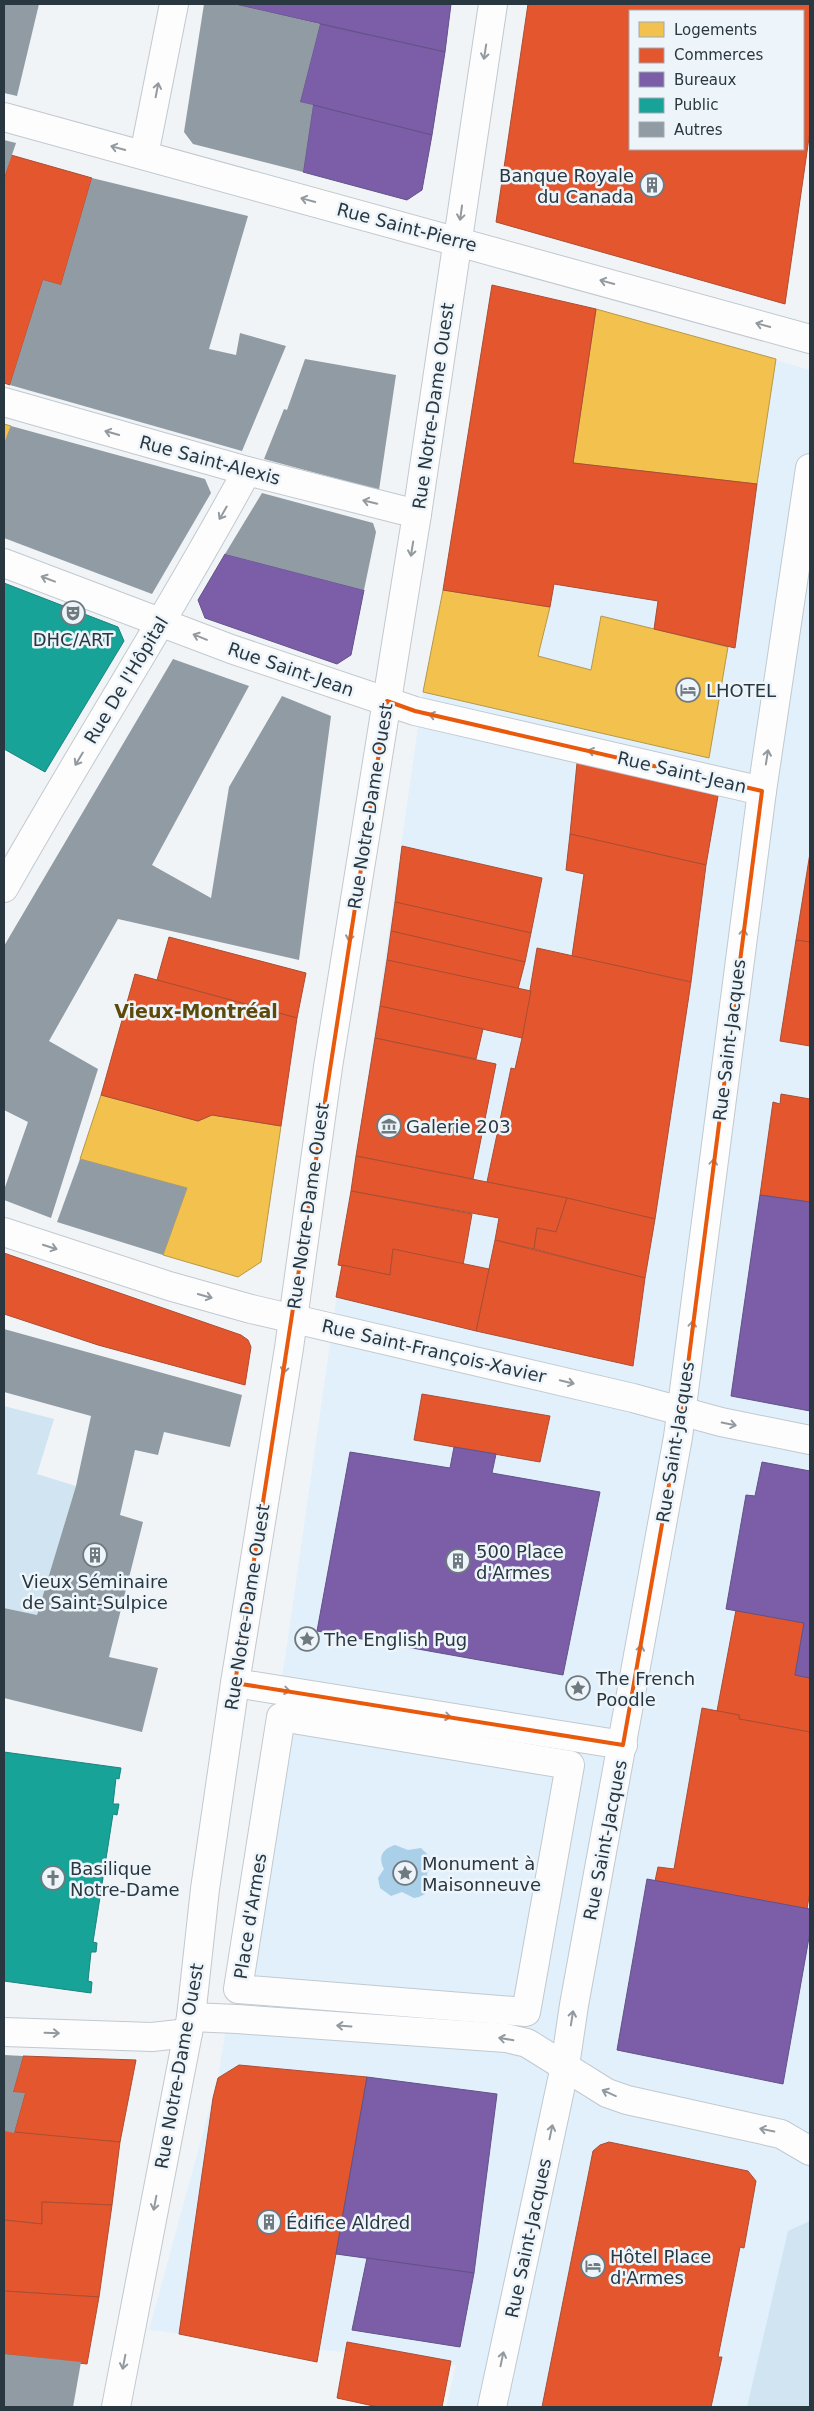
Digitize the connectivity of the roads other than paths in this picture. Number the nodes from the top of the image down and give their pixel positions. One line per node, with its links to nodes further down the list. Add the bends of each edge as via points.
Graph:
1 (174, 4): 4 (street, one-way to 1)
2 (493, 4): 5 (street, Rue Notre-Dame Ouest, one-way to 5)
3 (4, 117): 4 (street, Rue Saint-Pierre, one-way to 3)
4 (144, 155): 5 (street, Rue Saint-Pierre, one-way to 4)
5 (456, 241): 6 (street, Rue Saint-Pierre, one-way to 5); 10 (street, Rue Notre-Dame Ouest)
6 (810, 338)
7 (4, 402): 9 (street, Rue Saint-Alexis, one-way to 7)
8 (810, 468): 14 (street, Rue Saint-Jacques, one-way to 8)
9 (246, 471): 10 (street, Rue Saint-Alexis, one-way to 9); 12 (street, Rue De l'Hôpital, one-way to 12)
10 (417, 514): 13 (street, Rue Notre-Dame Ouest, one-way to 13)
11 (4, 563): 12 (street, Rue Saint-Jean, one-way to 11)
12 (161, 622): 13 (street, Rue Saint-Jean, one-way to 12); 15 (street, Rue De l'Hôpital, one-way to 15)
13 (387, 701): 14 (street, Rue Saint-Jean, one-way to 13, via 415,712); 17 (street, Rue Notre-Dame Ouest, one-way to 17, via 328,1067)
14 (762, 791): 18 (street, Rue Saint-Jacques, one-way to 14)
15 (4, 888)
16 (4, 1232): 17 (street, Rue Saint-François-Xavier, one-way to 17, via 169,1286)
17 (292, 1318): 18 (street, Rue Saint-François-Xavier, one-way to 18); 20 (street, Rue Notre-Dame Ouest, one-way to 20)
18 (682, 1411): 19 (street, Rue Saint-François-Xavier, one-way to 19); 21 (street, Rue Saint-Jacques, one-way to 18)
19 (810, 1440)
20 (235, 1683): 21 (street, one-way to 21); 23 (street, Rue Notre-Dame Ouest)
21 (623, 1745): 25 (street, Rue Saint-Jacques, one-way to 21)
22 (570, 1765): 22 (street, Place d'Armes, via 282,1717 238,1989 526,2012)
23 (189, 2025): 24 (street, one-way to 23, via 152,2037); 25 (street, one-way to 23, via 528,2043 506,2038 237,2018); 27 (street, Rue Notre-Dame Ouest, one-way to 27)
24 (4, 2032)
25 (565, 2066): 26 (street, one-way to 25, via 781,2134 627,2100 607,2093); 28 (street, Rue Saint-Jacques, one-way to 25)
26 (810, 2151)
27 (116, 2407)
28 (492, 2407)

